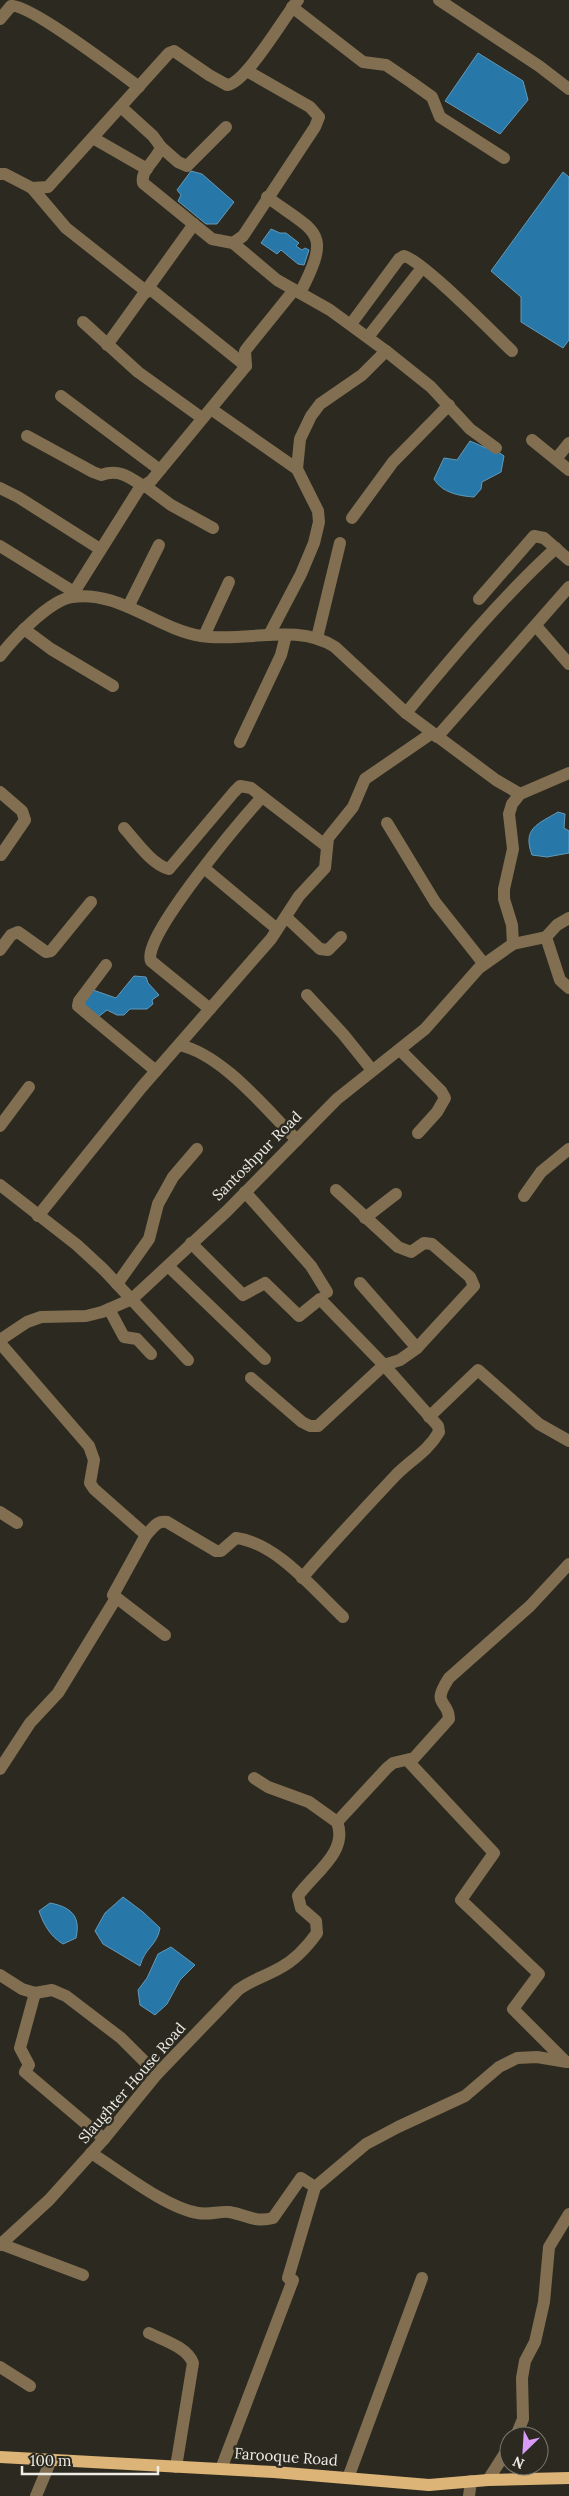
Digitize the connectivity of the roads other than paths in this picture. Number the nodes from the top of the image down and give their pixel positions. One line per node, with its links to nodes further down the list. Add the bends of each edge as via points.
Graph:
1 (439, 0): 6 (street)
2 (295, 3): 4 (street); 11 (street, via 363,62 386,65 411,82 432,97 440,117)
3 (0, 18): 5 (street, via 11,6 21,7 70,37)
4 (247, 71): 5 (street, via 227,85 174,51); 15 (street, via 310,108 319,117 315,128)
5 (139, 87): 7 (street)
6 (569, 89)
7 (120, 107): 9 (street); 10 (street, via 153,136)
8 (226, 128): 10 (street, via 187,166)
9 (93, 138): 12 (street); 14 (street, via 48,188)
10 (160, 147): 12 (street, via 156,159)
11 (504, 158)
12 (147, 169): 16 (street, via 142,175 142,183)
13 (0, 174): 14 (street)
14 (32, 188): 19 (street, via 66,228)
15 (267, 197): 17 (street, via 242,236); 20 (street, via 315,234 317,258)
16 (194, 224): 17 (street, via 212,239); 19 (street)
17 (233, 243): 20 (street, via 277,280)
18 (422, 268): 22 (street, via 409,257 399,259); 23 (street); 26 (street)
19 (148, 290): 24 (street); 27 (street)
20 (297, 292): 22 (street); 27 (street, via 245,351)
21 (83, 322): 24 (street)
22 (351, 324): 23 (street)
23 (368, 337): 25 (street)
24 (107, 344): 31 (street, via 156,386)
25 (386, 351): 29 (street, via 431,386); 37 (street, via 362,375 320,404 300,439)
26 (512, 351)
27 (246, 366): 30 (street)
28 (61, 396): 38 (street)
29 (449, 405): 35 (street, via 470,429); 42 (street, via 393,462)
30 (212, 409): 31 (street); 37 (street)
31 (202, 418): 38 (street)
32 (27, 436): 40 (street, via 93,472 101,475 121,472)
33 (532, 440): 36 (street)
34 (569, 443): 36 (street)
35 (496, 448)
36 (556, 459): 39 (street)
37 (297, 469): 57 (street, via 318,511 319,522 301,574)
38 (160, 470): 40 (street)
39 (569, 470)
40 (144, 485): 43 (street, via 171,505); 48 (street)
41 (0, 488): 48 (street)
42 (352, 518)
43 (213, 528)
44 (340, 543): 60 (street)
45 (158, 545): 54 (street)
46 (0, 546): 52 (street)
47 (556, 548): 49 (street); 53 (street, via 544,538 534,536); 64 (street, via 528,573)
48 (100, 549): 52 (street)
49 (569, 560)
50 (229, 582): 58 (street)
51 (569, 587): 55 (street)
52 (72, 594): 54 (street, via 101,598); 56 (street)
53 (478, 600)
54 (128, 607): 58 (street, via 173,628)
55 (536, 626): 62 (street); 65 (street)
56 (24, 629): 61 (street); 63 (street)
57 (269, 634): 58 (street, via 254,637); 59 (street)
58 (204, 636)
59 (286, 636): 60 (street); 66 (street, via 281,655)
60 (317, 638): 64 (street, via 335,647)
61 (0, 656)
62 (569, 664)
63 (114, 686)
64 (406, 713): 65 (street)
65 (434, 735): 69 (street); 73 (street, via 365,779 353,807)
66 (240, 742)
67 (569, 773): 69 (street)
68 (0, 792): 74 (street, via 22,811 24,820)
69 (520, 794): 82 (street, via 509,814 513,849 504,889)
70 (262, 797): 72 (street, via 251,788 240,786 169,869 141,848); 73 (street); 75 (street)
71 (388, 823): 84 (street, via 435,902)
72 (124, 828)
73 (326, 845): 77 (street, via 326,868)
74 (1, 854)
75 (204, 868): 79 (street); 88 (street, via 154,941 149,957)
76 (91, 902): 83 (street, via 52,951 46,952 18,932 11,935)
77 (286, 917): 79 (street); 80 (street, via 320,950 328,950)
78 (569, 918): 81 (street, via 557,924)
79 (277, 929): 88 (street)
80 (341, 937)
81 (546, 937): 82 (street); 86 (street, via 560,980)
82 (513, 944): 84 (street, Santoshpur Road)
83 (0, 950)
84 (484, 964): 90 (street, Santoshpur Road, via 425,1029)
85 (106, 965): 92 (street, via 78,1006)
86 (569, 988)
87 (307, 995): 91 (street)
88 (210, 1009): 89 (street)
89 (179, 1045): 92 (street); 96 (street, via 192,1048 232,1074)
90 (400, 1050): 91 (street, Santoshpur Road); 95 (street, via 445,1098)
91 (372, 1070): 96 (street, Santoshpur Road)
92 (156, 1071): 104 (street)
93 (29, 1087): 94 (street)
94 (2, 1118)
95 (418, 1133)
96 (297, 1140): 101 (street, Santoshpur Road)
97 (569, 1149): 103 (street, via 541,1172)
98 (197, 1150): 109 (street, via 173,1177 158,1204 149,1239)
99 (0, 1185): 104 (street)
100 (336, 1190): 105 (street)
101 (245, 1192): 106 (street, Santoshpur Road); 110 (street, via 311,1266)
102 (396, 1194): 105 (street)
103 (524, 1196)
104 (38, 1216): 109 (street, via 77,1245)
105 (365, 1218): 114 (street, via 406,1252 432,1244 474,1281 472,1291)
106 (191, 1243): 107 (street, Santoshpur Road); 118 (street, via 243,1295 266,1282 299,1316 320,1299)
107 (168, 1266): 111 (street, Santoshpur Road); 116 (street)
108 (360, 1283): 114 (street)
109 (117, 1284): 111 (street)
110 (326, 1292)
111 (132, 1299): 112 (street, Santoshpur Road); 117 (street)
112 (109, 1309): 113 (street, Santoshpur Road, via 86,1316 41,1318 27,1322); 115 (street, via 124,1337 137,1339)
113 (0, 1342): 124 (street, via 89,1446 94,1460 90,1483 94,1489)
114 (417, 1348): 118 (street, via 400,1360)
115 (151, 1354)
116 (265, 1359)
117 (188, 1360)
118 (384, 1365): 119 (street, via 314,1427 302,1422); 120 (street)
119 (251, 1378)
120 (430, 1417): 121 (street, via 478,1370 540,1424); 126 (street, via 438,1426 435,1438 378,1494)
121 (569, 1440)
122 (0, 1512): 123 (street)
123 (17, 1523)
124 (146, 1534): 126 (street, via 162,1521 216,1551 221,1551 233,1540 242,1539 271,1551); 127 (street, via 114,1591)
125 (569, 1564): 130 (street, via 530,1606 449,1678 440,1698 449,1719)
126 (302, 1578): 128 (street)
127 (116, 1598): 129 (street); 131 (street, via 58,1693 30,1724)
128 (343, 1617)
129 (165, 1635)
130 (408, 1761): 133 (street, via 393,1763 387,1768); 136 (street, via 494,1853 461,1900 539,1974 513,2009)
131 (0, 1769)
132 (254, 1778): 133 (street, via 268,1787 309,1802)
133 (337, 1822): 137 (street, Slaughter House Road, via 341,1839 337,1849 298,1896 302,1908 316,1921 318,1933 282,1967 238,1990)
134 (0, 1975): 135 (street)
135 (35, 1993): 137 (street, via 52,1990 66,1996 121,2038); 138 (street, via 20,2048 29,2064 26,2072)
136 (567, 2062): 140 (street, via 538,2057 517,2058 500,2067 465,2096 366,2144)
137 (157, 2074): 138 (street, Slaughter House Road)
138 (104, 2139): 139 (street, Slaughter House Road)
139 (91, 2153): 140 (street, via 161,2198 196,2213 228,2212 261,2222 274,2218 301,2178); 142 (street, Slaughter House Road, via 49,2200)
140 (315, 2187): 153 (street, via 290,2279)
141 (569, 2214): 148 (street, via 549,2247 544,2302 522,2378 523,2419)
142 (1, 2245): 143 (street)
143 (83, 2275)
144 (422, 2278): 154 (street)
145 (149, 2333): 152 (street, via 189,2355 193,2363)
146 (0, 2367): 147 (street)
147 (30, 2386)
148 (520, 2426)
149 (0, 2457): 150 (main road, Farooque Road)
150 (51, 2460): 152 (main road, Farooque Road); 158 (street)
151 (499, 2463): 156 (street)
152 (176, 2466): 153 (main road, Farooque Road)
153 (222, 2469): 154 (main road, Farooque Road)
154 (348, 2478): 157 (main road, Farooque Road, via 429,2485)
155 (569, 2478): 156 (main road, Farooque Road)
156 (488, 2480): 157 (main road, Farooque Road)
157 (471, 2481): 159 (street)
158 (36, 2496)
159 (470, 2496)

